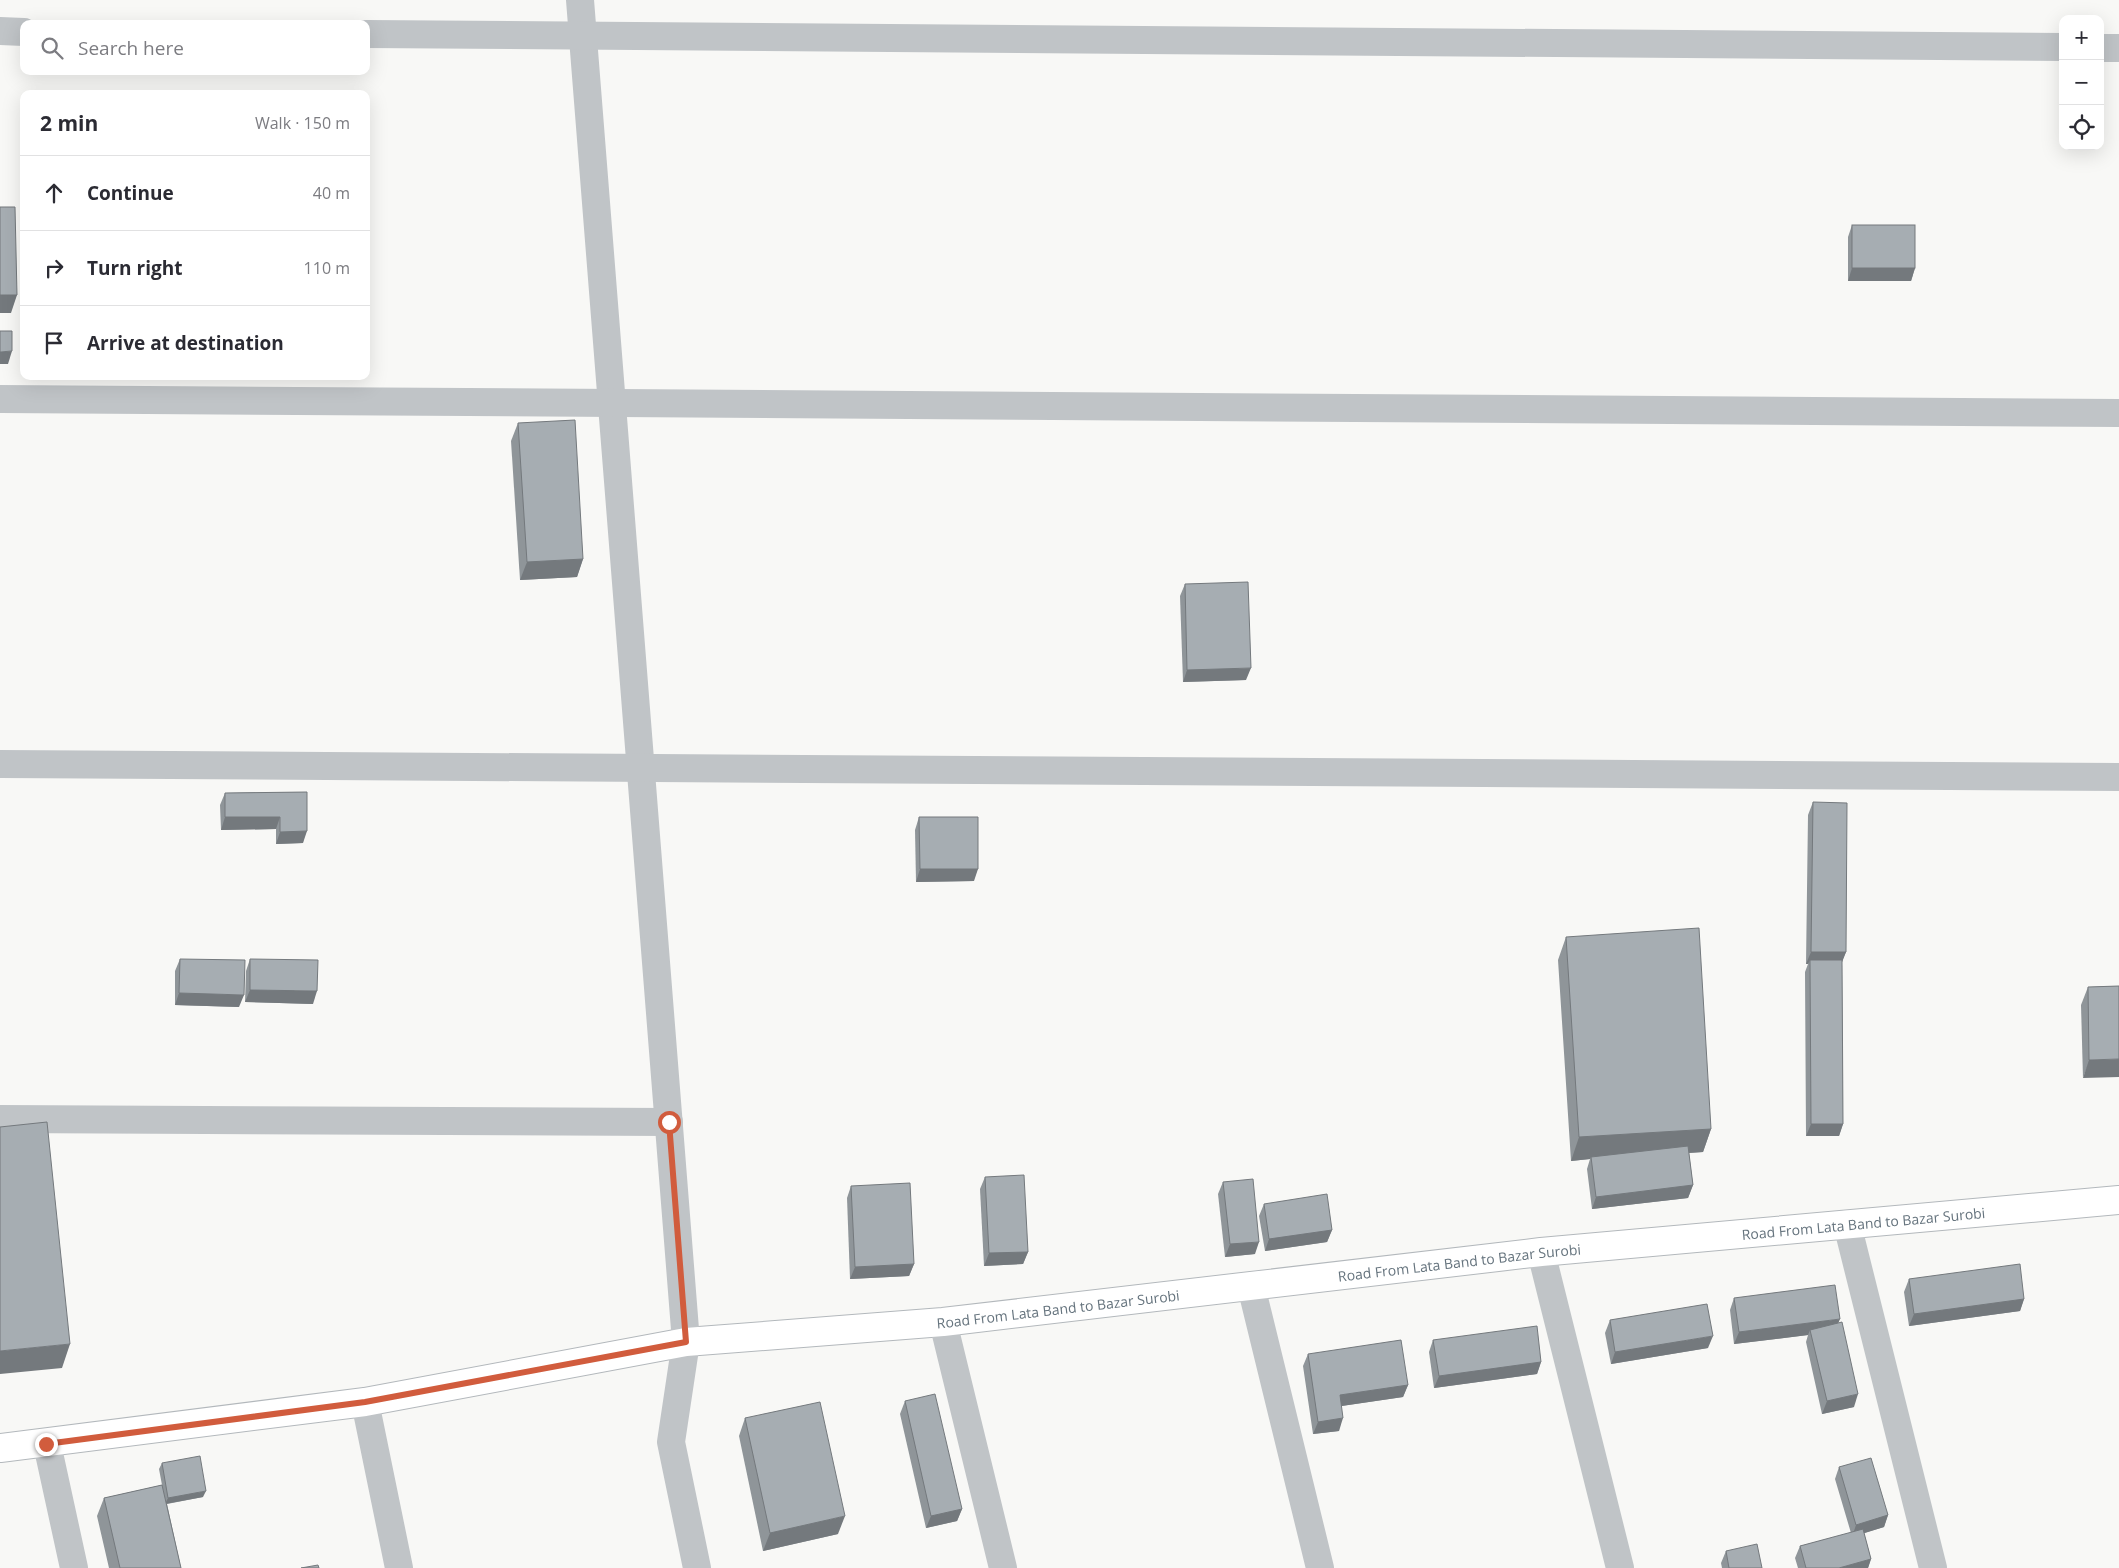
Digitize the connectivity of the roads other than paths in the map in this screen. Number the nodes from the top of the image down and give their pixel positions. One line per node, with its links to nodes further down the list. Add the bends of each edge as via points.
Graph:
1 (580, 0): 5 (street)
2 (0, 31): 3 (street)
3 (20, 32)
4 (370, 34): 5 (street)
5 (583, 35): 6 (street); 10 (street)
6 (2059, 47)
7 (2104, 48): 8 (street)
8 (2119, 48)
9 (0, 399): 10 (street)
10 (612, 403): 11 (street); 13 (street)
11 (2119, 413)
12 (0, 764): 13 (street)
13 (641, 768): 14 (street); 16 (street)
14 (2119, 777)
15 (0, 1119): 16 (street)
16 (669, 1122): 22 (street)
17 (2119, 1200): 18 (main road, Road From Lata Band to Bazar Surobi)
18 (1847, 1224): 19 (main road, Road From Lata Band to Bazar Surobi); 32 (street)
19 (1541, 1252): 20 (main road, Road From Lata Band to Bazar Surobi); 31 (street)
20 (1251, 1286): 21 (main road, Road From Lata Band to Bazar Surobi); 30 (street)
21 (943, 1322): 22 (main road, Road From Lata Band to Bazar Surobi); 29 (street)
22 (686, 1342): 23 (main road, Road From Lata Band to Bazar Surobi); 28 (street, via 671,1442)
23 (365, 1402): 24 (main road, Road From Lata Band to Bazar Surobi); 27 (street)
24 (46, 1444): 25 (main road, Road From Lata Band to Bazar Surobi); 26 (street)
25 (0, 1448)
26 (74, 1568)
27 (399, 1568)
28 (697, 1568)
29 (1004, 1568)
30 (1320, 1568)
31 (1620, 1568)
32 (1933, 1568)

